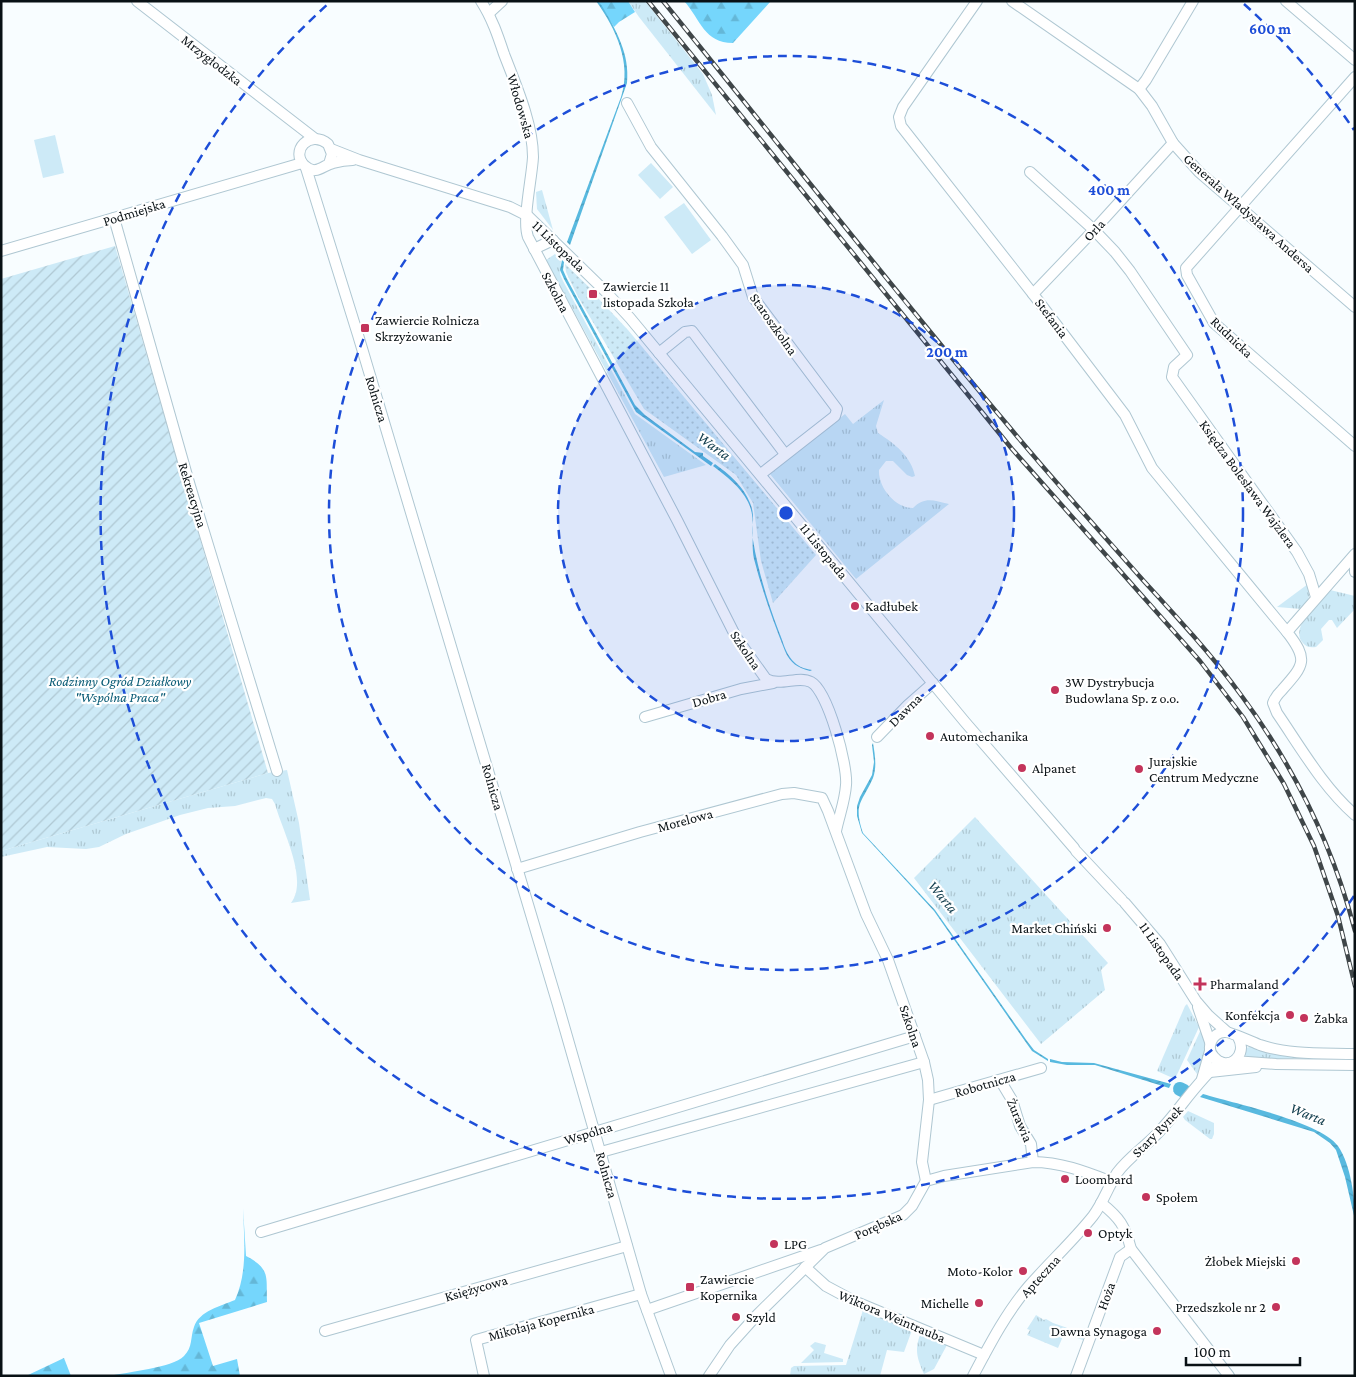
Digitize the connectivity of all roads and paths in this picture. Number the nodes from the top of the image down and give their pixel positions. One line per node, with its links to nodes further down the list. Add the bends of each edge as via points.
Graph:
1 (137, 1): 13 (street, Mrzygłodzka)
2 (481, 1): 8 (street, Włodowska)
3 (502, 1): 8 (street)
4 (977, 1): 32 (street, Stefania, via 907,101 900,123)
5 (1012, 1): 11 (street, Generała Władysława Andersa)
6 (1193, 1): 11 (street)
7 (1286, 1): 9 (street)
8 (488, 13): 26 (street, Włodowska, via 531,137)
9 (1355, 60)
10 (1355, 77): 25 (street, Rudnicka)
11 (1139, 89): 15 (street, Generała Władysława Andersa)
12 (627, 103): 36 (street, Staroszkolna, via 651,147 743,265 753,297 837,409 835,416)
13 (288, 118): 14 (street, Mrzygłodzka); 16 (street, Mrzygłodzka)
14 (314, 138): 16 (street); 17 (street, via 324,140)
15 (1173, 143): 25 (street, Generała Władysława Andersa, via 1199,172); 28 (street, Orla)
16 (301, 147): 20 (street); 22 (street, Podmiejska)
17 (331, 148): 18 (street); 19 (street)
18 (359, 160): 19 (street); 26 (street, via 510,207)
19 (328, 164): 21 (street)
20 (304, 165): 21 (street); 22 (street, Podmiejska); 24 (street, Rolnicza)
21 (319, 170): 24 (street, Rolnicza)
22 (267, 172): 27 (street, Podmiejska)
23 (1030, 172): 28 (street, Księdza Bolesława Wajzlera)
24 (316, 197): 50 (street, Rolnicza)
25 (1239, 207): 33 (street, Generała Władysława Andersa); 35 (street, Rudnicka, via 1188,265 1187,275 1214,323)
26 (528, 216): 29 (street, 11 Listopada); 30 (street, Szkolna, via 527,233)
27 (114, 218): 31 (street, Podmiejska); 47 (street, Rekreacyjna, via 190,486)
28 (1094, 230): 32 (street, Orla); 41 (street, Księdza Bolesława Wajzlera, via 1125,264 1187,355 1174,367 1172,377 1297,552)
29 (556, 243): 30 (street); 34 (street, 11 Listopada, via 630,318)
30 (534, 249): 43 (street, Szkolna, via 736,637 766,679)
31 (1, 251)
32 (1034, 294): 42 (street, Stefania, via 1125,415 1152,468)
33 (1355, 307)
34 (659, 353): 36 (street, via 685,332 692,331); 37 (street, 11 Listopada)
35 (1355, 446)
36 (786, 454): 37 (street, Staroszkolna)
37 (761, 474): 44 (street, 11 Listopada)
38 (1355, 554): 41 (street)
39 (1355, 560): 40 (street)
40 (1355, 572)
41 (1316, 597): 42 (street)
42 (1287, 632): 48 (street, via 1300,650 1301,664 1275,697 1274,706 1322,778 1340,802)
43 (773, 683): 45 (street, Dobra); 49 (street, Szkolna, via 812,682 828,706 846,768 846,786)
44 (932, 683): 46 (street, Dawna); 51 (street, 11 Listopada, via 1160,944)
45 (646, 717)
46 (877, 737)
47 (277, 771)
48 (1355, 815)
49 (836, 831): 50 (street, Morelowa, via 822,798 782,794); 53 (street, Szkolna)
50 (517, 869): 69 (street, Rolnicza)
51 (1196, 1001): 52 (street, 11 Listopada); 55 (street, 11 Listopada)
52 (1227, 1032): 54 (street); 55 (street, via 1215,1036)
53 (915, 1036): 59 (street, Szkolna); 69 (street, Wspólna)
54 (1238, 1037): 56 (street, via 1272,1048); 58 (street, via 1241,1052)
55 (1210, 1047): 60 (street, via 1212,1056); 67 (street, Stary Rynek)
56 (1311, 1052): 57 (street); 62 (street)
57 (1355, 1054)
58 (1234, 1061): 60 (street); 61 (street)
59 (924, 1062): 68 (street, Szkolna); 70 (street)
60 (1220, 1062): 65 (street, Stary Rynek)
61 (1276, 1064): 62 (street); 65 (street)
62 (1310, 1064): 63 (street)
63 (1355, 1065)
64 (1041, 1068): 66 (street, Robotnicza)
65 (1210, 1072): 67 (street, Stary Rynek)
66 (1000, 1080): 68 (street, Robotnicza); 71 (street, Żurawia, via 1031,1144)
67 (1200, 1083): 73 (street, Stary Rynek, via 1155,1137 1118,1171)
68 (929, 1100): 72 (street, Szkolna, via 922,1162)
69 (594, 1131): 70 (street, Rolnicza); 75 (street, Wspólna)
70 (601, 1152): 76 (street, Rolnicza)
71 (1033, 1162): 72 (street); 73 (street, via 1060,1164)
72 (926, 1181): 77 (street, Porębska, via 903,1215)
73 (1112, 1182): 74 (street, Apteczna)
74 (1101, 1203): 78 (street, via 1122,1223); 83 (street, Apteczna, via 1071,1243 1020,1298)
75 (261, 1232)
76 (627, 1246): 80 (street, Rolnicza); 82 (street, Księżycowa)
77 (825, 1248): 79 (street, Porębska); 81 (street)
78 (1131, 1249): 88 (street, Hoża, via 1120,1256); 89 (street)
79 (805, 1267): 83 (street, Wiktora Weintrauba, via 826,1286 854,1301); 86 (street, Porębska, via 730,1345)
80 (640, 1294): 81 (street, Rolnicza); 84 (street, Mikołaja Kopernika, via 476,1340)
81 (647, 1310): 85 (street, Rolnicza)
82 (325, 1331)
83 (984, 1355): 87 (street, Apteczna)
84 (484, 1376)
85 (672, 1376)
86 (709, 1376)
87 (974, 1376)
88 (1076, 1376)
89 (1229, 1376)

